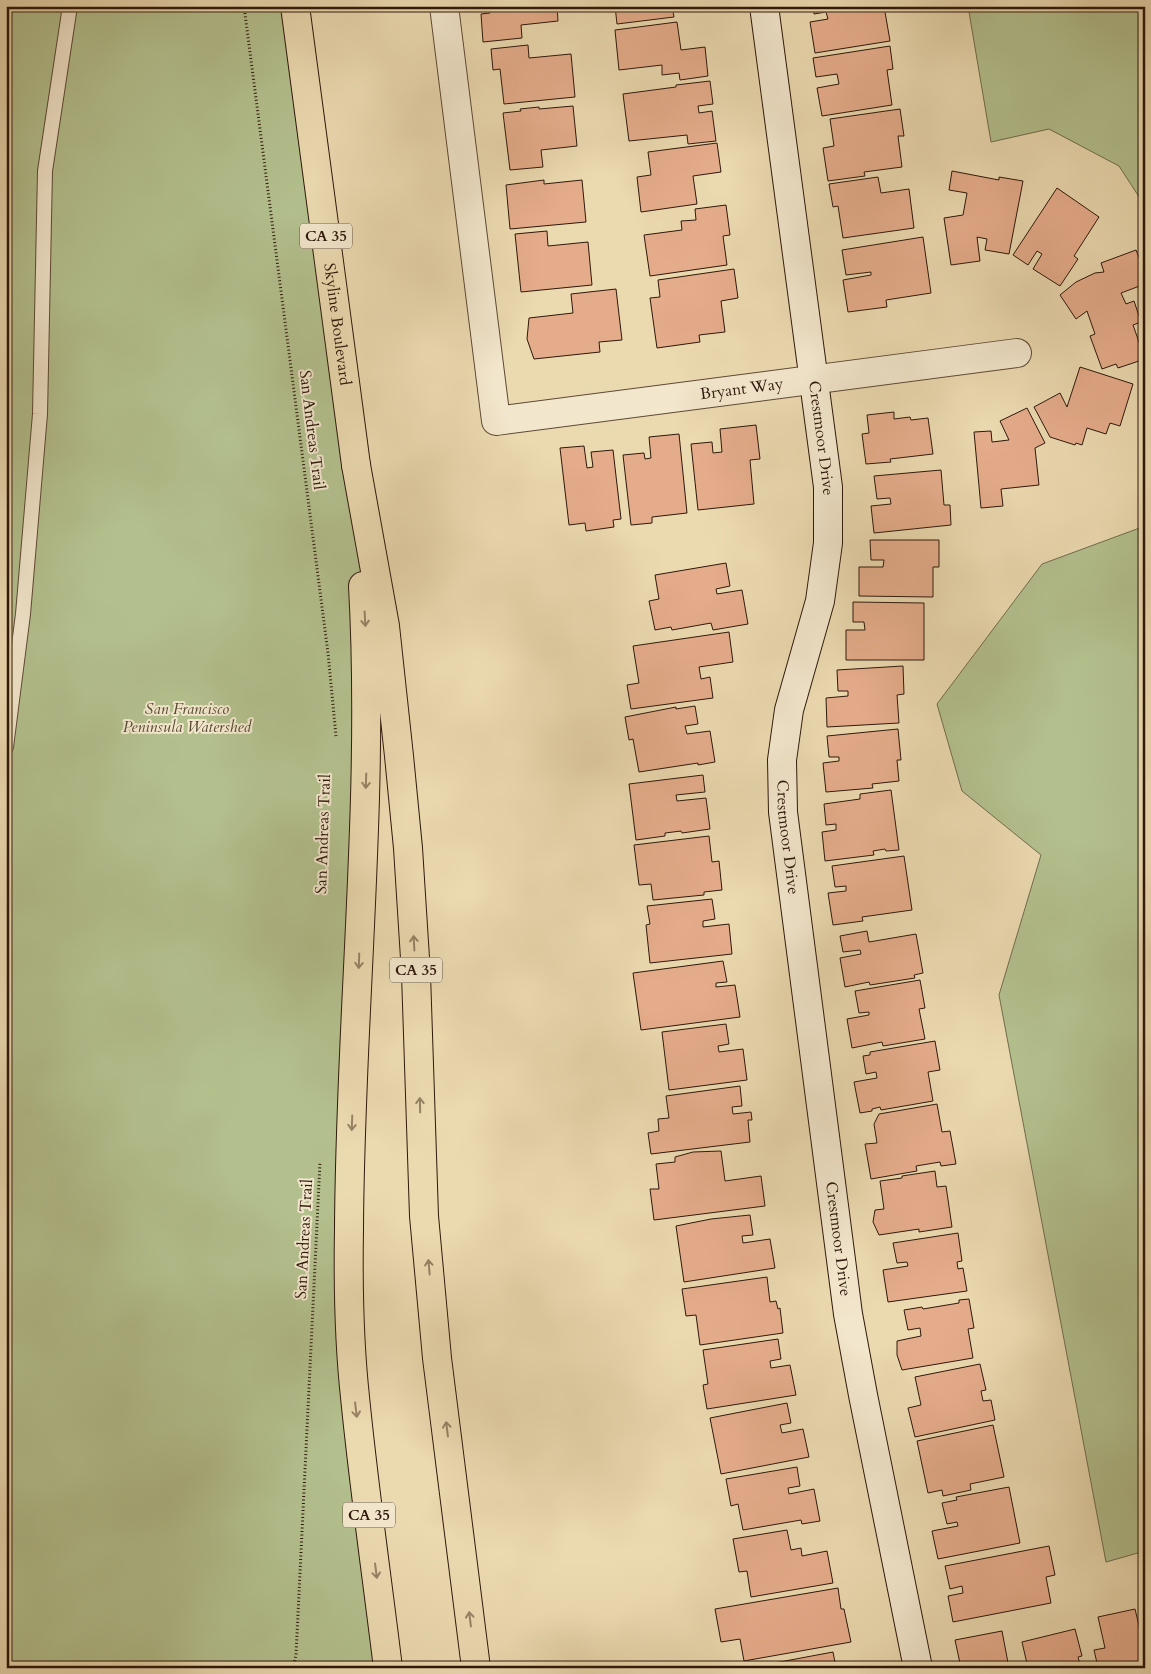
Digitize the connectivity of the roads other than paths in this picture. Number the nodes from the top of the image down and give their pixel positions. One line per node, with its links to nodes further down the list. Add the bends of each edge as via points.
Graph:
1 (70, 6): 8 (lane, via 46,171 40,414 23,614)
2 (295, 6): 7 (main road, Skyline Boulevard / CA 35)
3 (444, 6): 6 (street, Bryant Way, via 496,421)
4 (764, 6): 6 (street, Crestmoor Drive)
5 (1016, 353): 6 (street, Bryant Way)
6 (813, 379): 11 (street, Crestmoor Drive, via 828,487 828,543 820,600 789,710 782,760 783,812 848,1314)
7 (356, 465): 9 (main road, CA 35, one-way to 9, via 368,712 350,1178 349,1297 355,1397); 10 (main road, CA 35, one-way to 7, via 437,1358 424,1216 415,967 400,764 385,626)
8 (6, 747)
9 (388, 1668)
10 (476, 1668)
11 (918, 1668)

